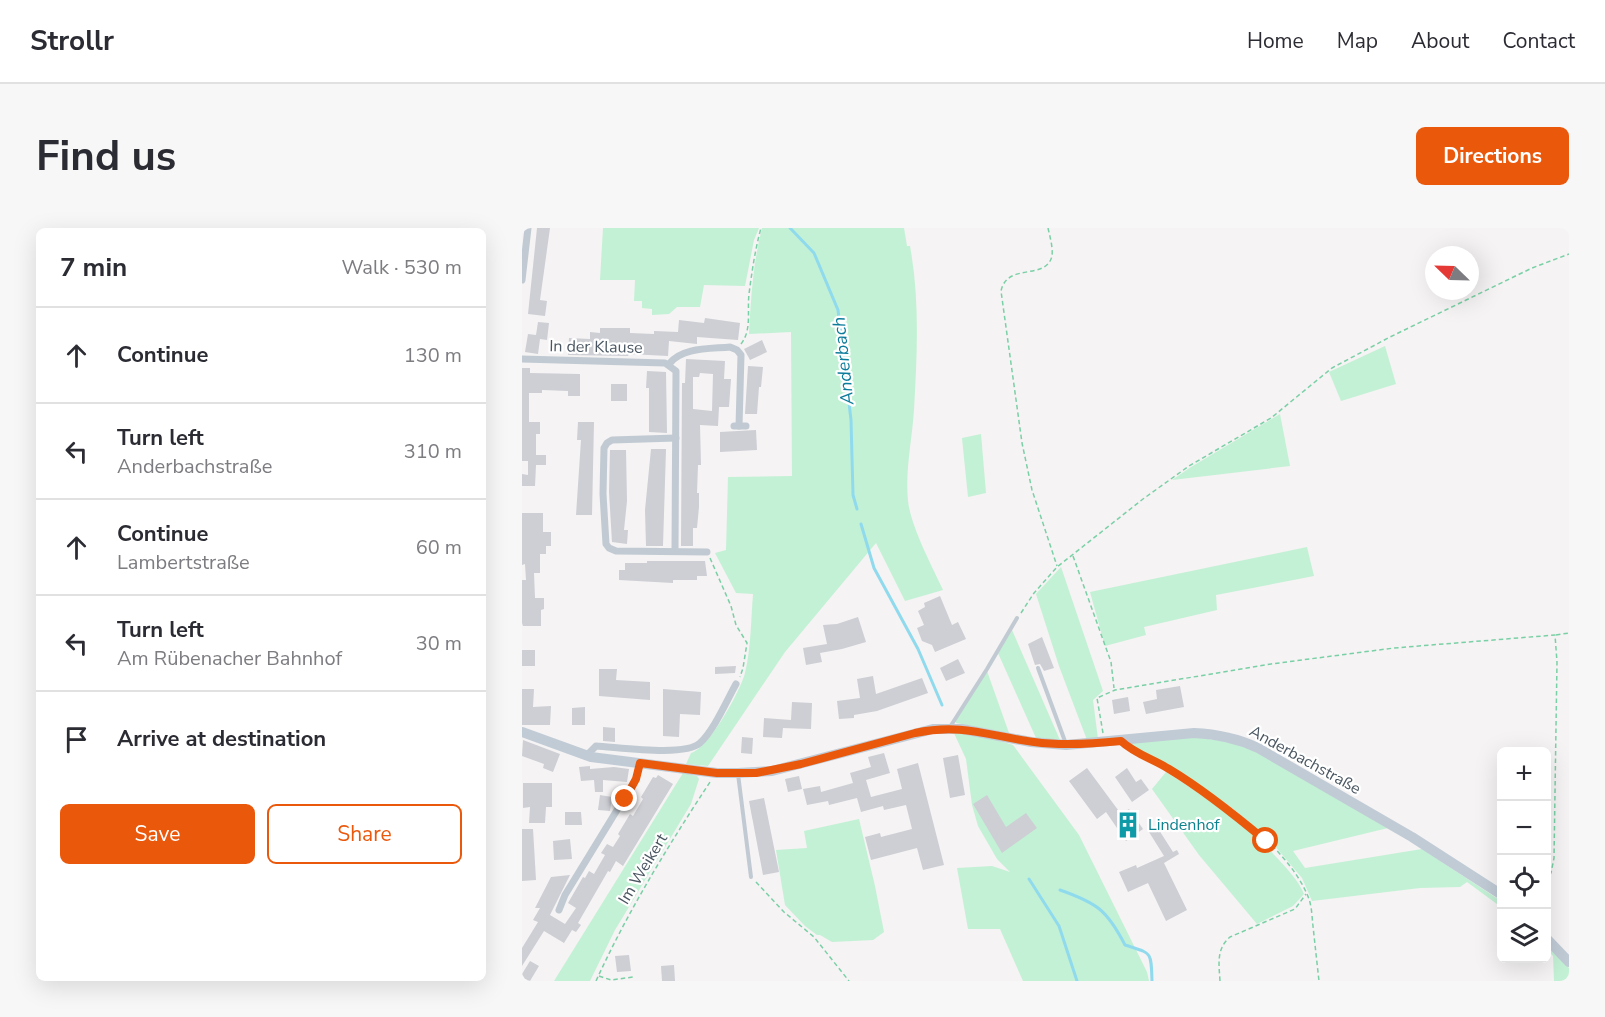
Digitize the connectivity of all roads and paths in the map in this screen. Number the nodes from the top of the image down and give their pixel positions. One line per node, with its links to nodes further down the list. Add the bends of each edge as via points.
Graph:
1 (528, 228): 5 (street)
2 (761, 228): 6 (path, via 755,249 747,336)
3 (1048, 228): 14 (path, via 1052,255 1049,262 1044,268 1016,273 1006,280 1001,291 1022,443 1032,490)
4 (1569, 254): 13 (path, via 1532,268 1332,368 1271,418 1170,478)
5 (522, 280)
6 (737, 350): 8 (street, via 730,347 686,352); 9 (street, via 741,355)
7 (522, 359): 8 (street, In der Klause)
8 (669, 364): 10 (street, via 676,371)
9 (740, 426)
10 (676, 438): 11 (street); 11 (street, via 607,443 603,494 609,549)
11 (675, 551): 12 (street)
12 (707, 552): 19 (path, via 736,626 747,643 744,668)
13 (1072, 555): 14 (path); 20 (path, via 1111,662)
14 (1057, 567): 15 (path)
15 (1017, 618): 21 (lane)
16 (1569, 633): 17 (path)
17 (1555, 635): 20 (path, via 1394,648 1218,671); 30 (path)
18 (1038, 668): 25 (lane)
19 (736, 684): 26 (street, via 708,734 691,749 596,746)
20 (1114, 690): 23 (path, via 1097,698)
21 (949, 728): 25 (main road, Anderbachstraße); 29 (main road, Anderbachstraße, via 915,733 772,771)
22 (522, 732): 26 (main road, Anderbachstraße)
23 (1103, 735)
24 (1121, 741): 25 (main road, Anderbachstraße); 32 (main road, Anderbachstraße, via 1194,733 1236,738 1412,837); 33 (path, via 1234,814 1277,853 1301,880)
25 (1066, 745)
26 (586, 756): 27 (main road, Anderbachstraße)
27 (640, 763): 28 (main road, Anderbachstraße); 34 (street, via 636,779)
28 (717, 773): 29 (main road, Anderbachstraße); 37 (path, Im Weikert, via 674,837)
29 (738, 773): 31 (lane)
30 (1551, 873)
31 (751, 877): 40 (path, via 814,937)
32 (1497, 892)
33 (1306, 894): 41 (path, via 1295,909 1224,943 1220,948); 42 (path)
34 (559, 910)
35 (1551, 943): 36 (main road)
36 (1569, 962)
37 (598, 976): 38 (path, via 611,980); 39 (path, Im Weikert)
38 (633, 977)
39 (596, 981)
40 (849, 981)
41 (1220, 981)
42 (1319, 981)

